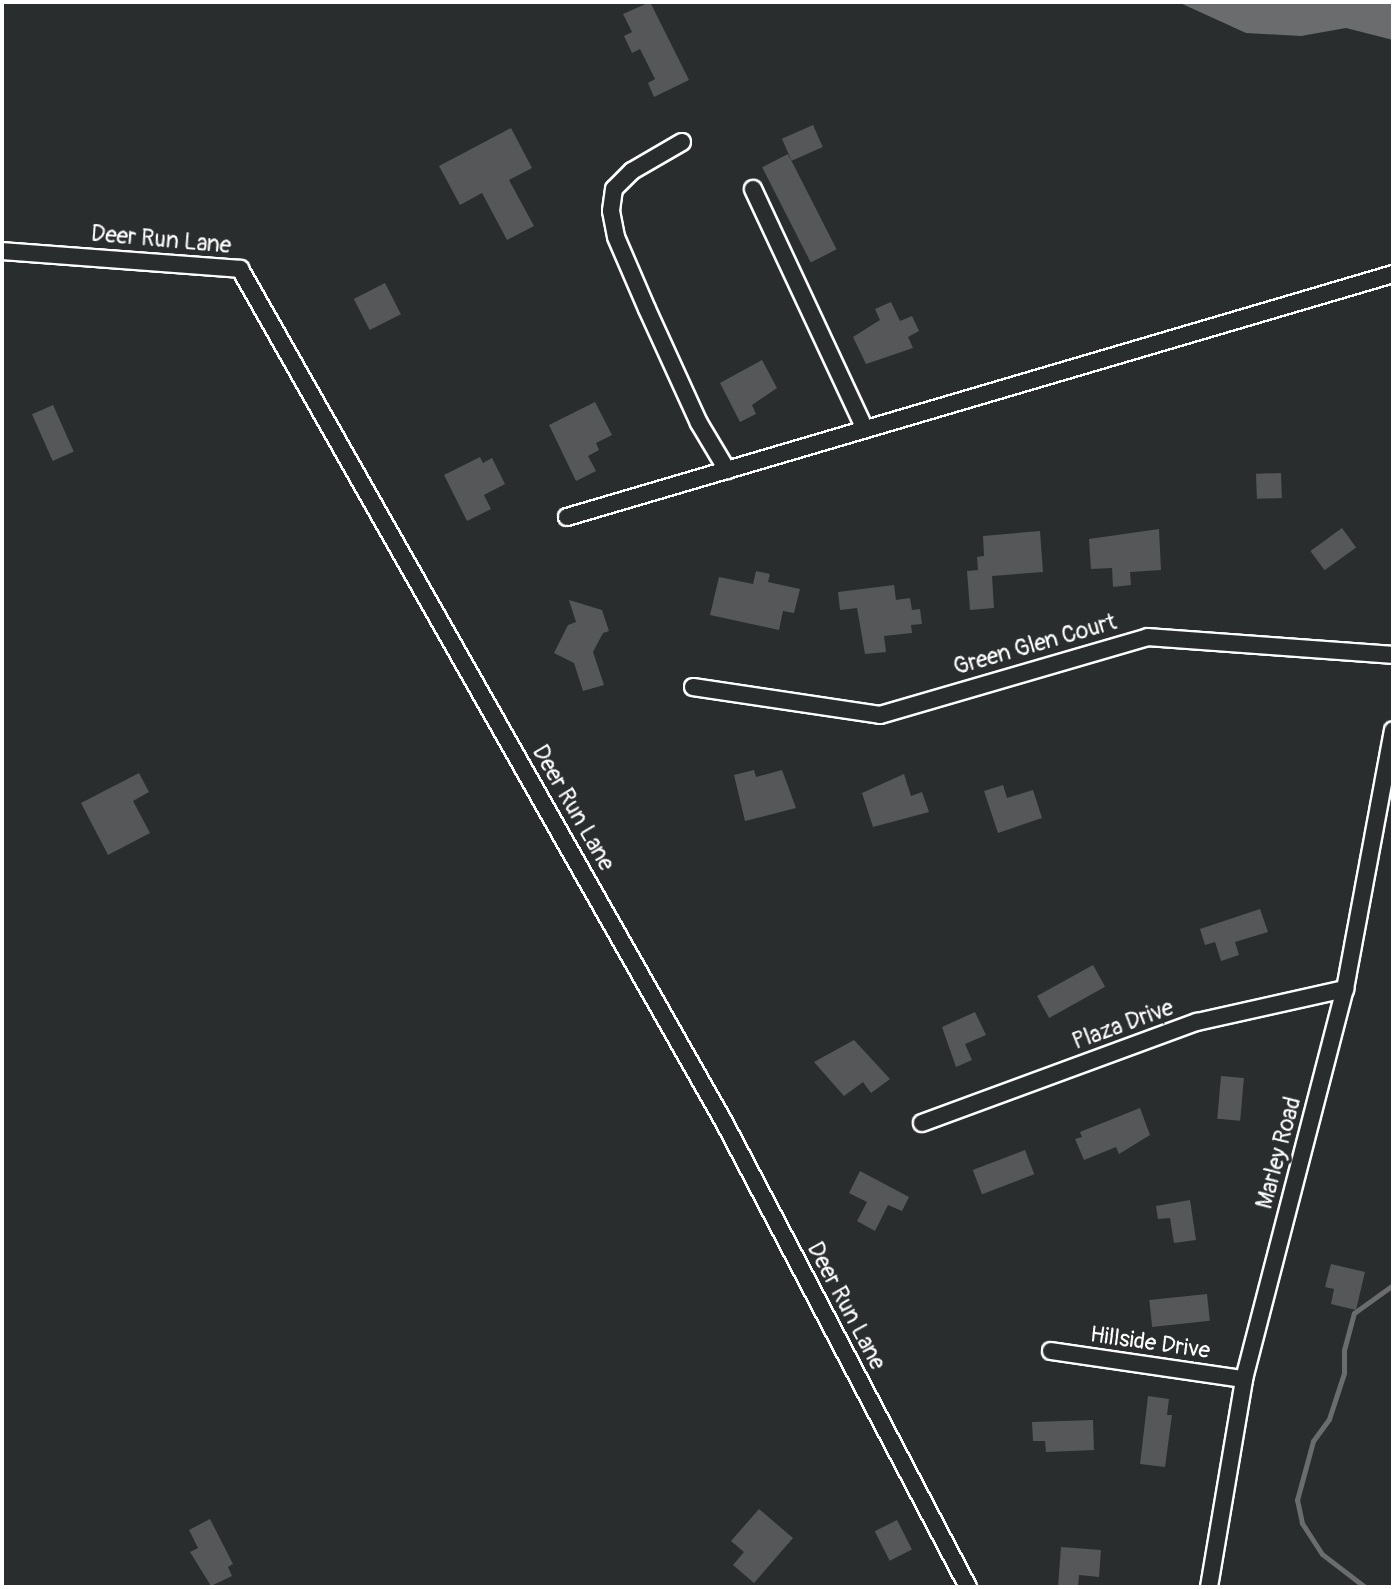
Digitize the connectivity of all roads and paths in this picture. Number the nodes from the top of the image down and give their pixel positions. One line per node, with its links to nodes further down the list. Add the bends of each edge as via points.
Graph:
1 (682, 142): 6 (street, via 632,171 614,189 611,211 616,237 647,309 699,423)
2 (753, 189): 5 (street)
3 (2, 251): 15 (street, Deer Run Lane, via 240,269 724,1122)
4 (1393, 274): 5 (street)
5 (865, 429): 6 (street)
6 (727, 470): 7 (street)
7 (567, 516)
8 (1393, 655): 9 (street, Green Glen Court, via 1148,637 880,715)
9 (693, 687)
10 (1393, 730): 11 (street, Marley Road)
11 (1345, 989): 12 (street, Plaza Drive, via 1197,1022); 14 (street, Marley Road)
12 (922, 1123)
13 (1051, 1352): 14 (street, Hillside Drive)
14 (1244, 1380): 16 (street, Marley Road)
15 (968, 1587)
16 (1209, 1587)

